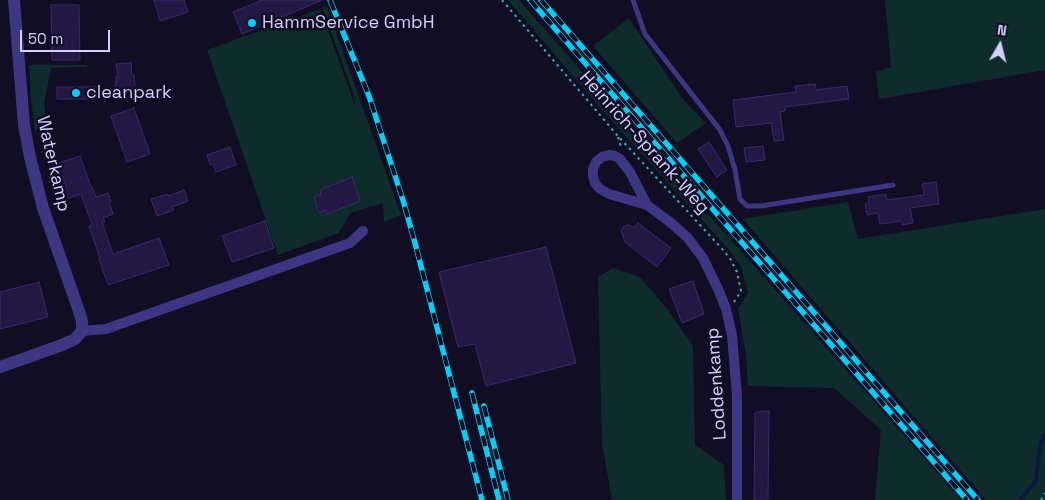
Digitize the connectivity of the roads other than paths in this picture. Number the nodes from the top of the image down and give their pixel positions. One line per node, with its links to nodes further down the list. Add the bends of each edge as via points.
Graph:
1 (14, 0): 6 (street, Waterkamp, via 24,125 30,157 43,208 80,314)
2 (633, 0): 3 (lane, via 646,34 720,130 735,170 740,199 747,206)
3 (894, 185)
4 (647, 205): 4 (street, Loddenkamp, via 600,189 593,176 596,162 610,155 620,159); 8 (street, Loddenkamp, via 687,237 702,258 726,309 732,335 737,396)
5 (363, 231): 6 (street, via 350,243 106,329)
6 (82, 331): 7 (street, via 75,340)
7 (0, 367)
8 (737, 500)

